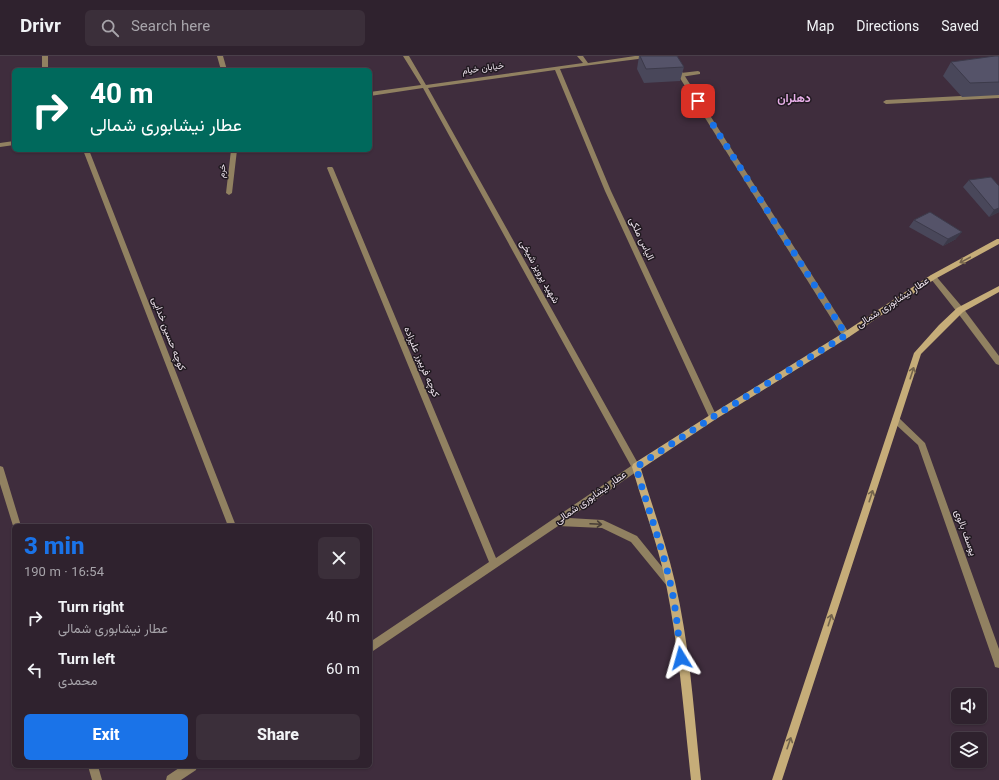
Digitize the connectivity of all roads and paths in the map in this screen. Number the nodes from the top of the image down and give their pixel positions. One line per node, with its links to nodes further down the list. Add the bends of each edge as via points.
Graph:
1 (45, 56): 8 (street)
2 (220, 56): 9 (street)
3 (406, 56): 13 (street, شهید پرویز شیخی)
4 (580, 56): 7 (street)
5 (646, 56): 7 (street, خیابان خیام)
6 (670, 56): 12 (street)
7 (586, 64): 10 (street, خیابان خیام)
8 (45, 68)
9 (223, 68)
10 (557, 68): 13 (street, خیابان خیام); 29 (street, الیاس ملکی, via 608,191)
11 (698, 73): 12 (street)
12 (681, 75): 27 (street)
13 (424, 86): 14 (street, خیابان خیام); 31 (street, شهید پرویز شیخی)
14 (372, 94)
15 (999, 96): 16 (street)
16 (886, 102)
17 (12, 143): 18 (street)
18 (0, 145)
19 (87, 152): 35 (street, کوچه حسین خدایی)
20 (234, 152): 22 (street, خرم)
21 (330, 168): 36 (street, کوچه فریبرز علیزاده)
22 (229, 193)
23 (999, 241): 24 (main road, عطار نیشابوری شمالی, one-way to 24)
24 (933, 277): 26 (street); 27 (main road, عطار نیشابوری شمالی)
25 (999, 289): 26 (main road)
26 (960, 310): 28 (street); 30 (main road, one-way to 26, via 918,353)
27 (846, 335): 29 (main road, عطار نیشابوری شمالی)
28 (999, 362)
29 (713, 417): 31 (main road, عطار نیشابوری شمالی)
30 (896, 420): 39 (street, یوسف بالوی, via 921,443); 45 (main road, one-way to 30)
31 (636, 467): 33 (street, عطار نیشابوری شمالی); 37 (main road)
32 (0, 470): 34 (street)
33 (557, 522): 36 (street, عطار نیشابوری شمالی); 37 (street, one-way to 37, via 603,524 634,539)
34 (17, 524)
35 (231, 524)
36 (494, 564): 38 (street, عطار نیشابوری شمالی)
37 (671, 583): 44 (main road)
38 (372, 647)
39 (999, 663)
40 (94, 768): 42 (street)
41 (189, 768): 43 (street)
42 (97, 780)
43 (171, 780)
44 (696, 780)
45 (777, 780)

